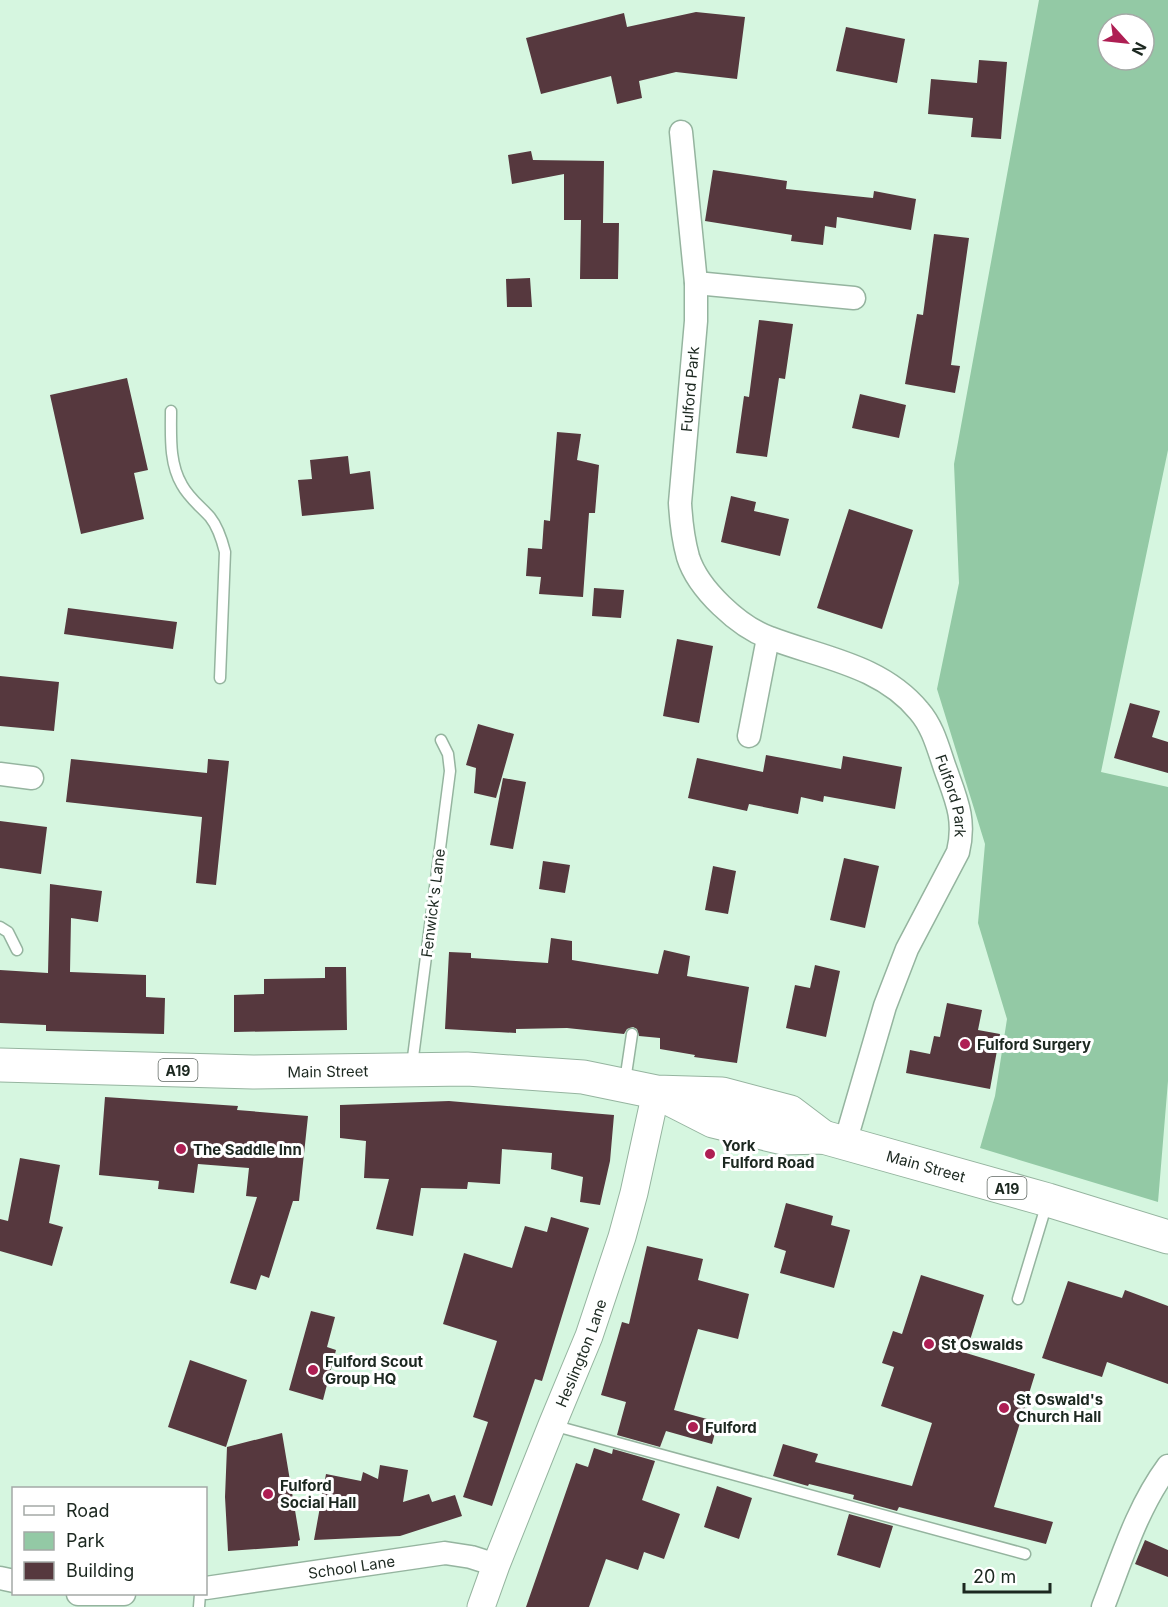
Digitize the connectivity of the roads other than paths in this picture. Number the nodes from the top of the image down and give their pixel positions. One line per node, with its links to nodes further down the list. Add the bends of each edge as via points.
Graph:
1 (681, 132): 2 (street, Fulford Park)
2 (696, 283): 3 (street); 5 (street, Fulford Park, via 680,503 682,532 689,559 704,585 729,614)
3 (854, 298)
4 (171, 411): 6 (lane, via 175,470 182,486 212,519 225,552)
5 (768, 638): 7 (street); 17 (street, Fulford Park, via 870,672 895,688 930,727 961,814 958,852 907,949)
6 (220, 678)
7 (749, 736)
8 (441, 740): 15 (lane, Fenwick's Lane, via 450,771)
9 (0, 774): 10 (street)
10 (32, 778)
11 (0, 927): 12 (lane)
12 (17, 950)
13 (632, 1034): 16 (lane)
14 (0, 1065): 15 (main road, Main Street / A19, via 253,1072)
15 (411, 1069): 16 (main road, Main Street / A19, via 583,1077)
16 (640, 1088): 17 (main road, Main Street / A19, via 713,1121 783,1138); 21 (street, Heslington Lane, via 639,1175 589,1336)
17 (834, 1140): 18 (main road, Main Street / A19)
18 (1048, 1200): 19 (main road, Main Street / A19); 20 (lane)
19 (1168, 1237)
20 (1018, 1299)
21 (552, 1425): 23 (lane); 24 (street, Heslington Lane)
22 (1168, 1466): 27 (street, via 1136,1519)
23 (1025, 1554)
24 (496, 1565): 25 (street, School Lane, via 445,1553); 26 (street, Heslington Lane)
25 (207, 1588)
26 (481, 1607)
27 (1103, 1607)

